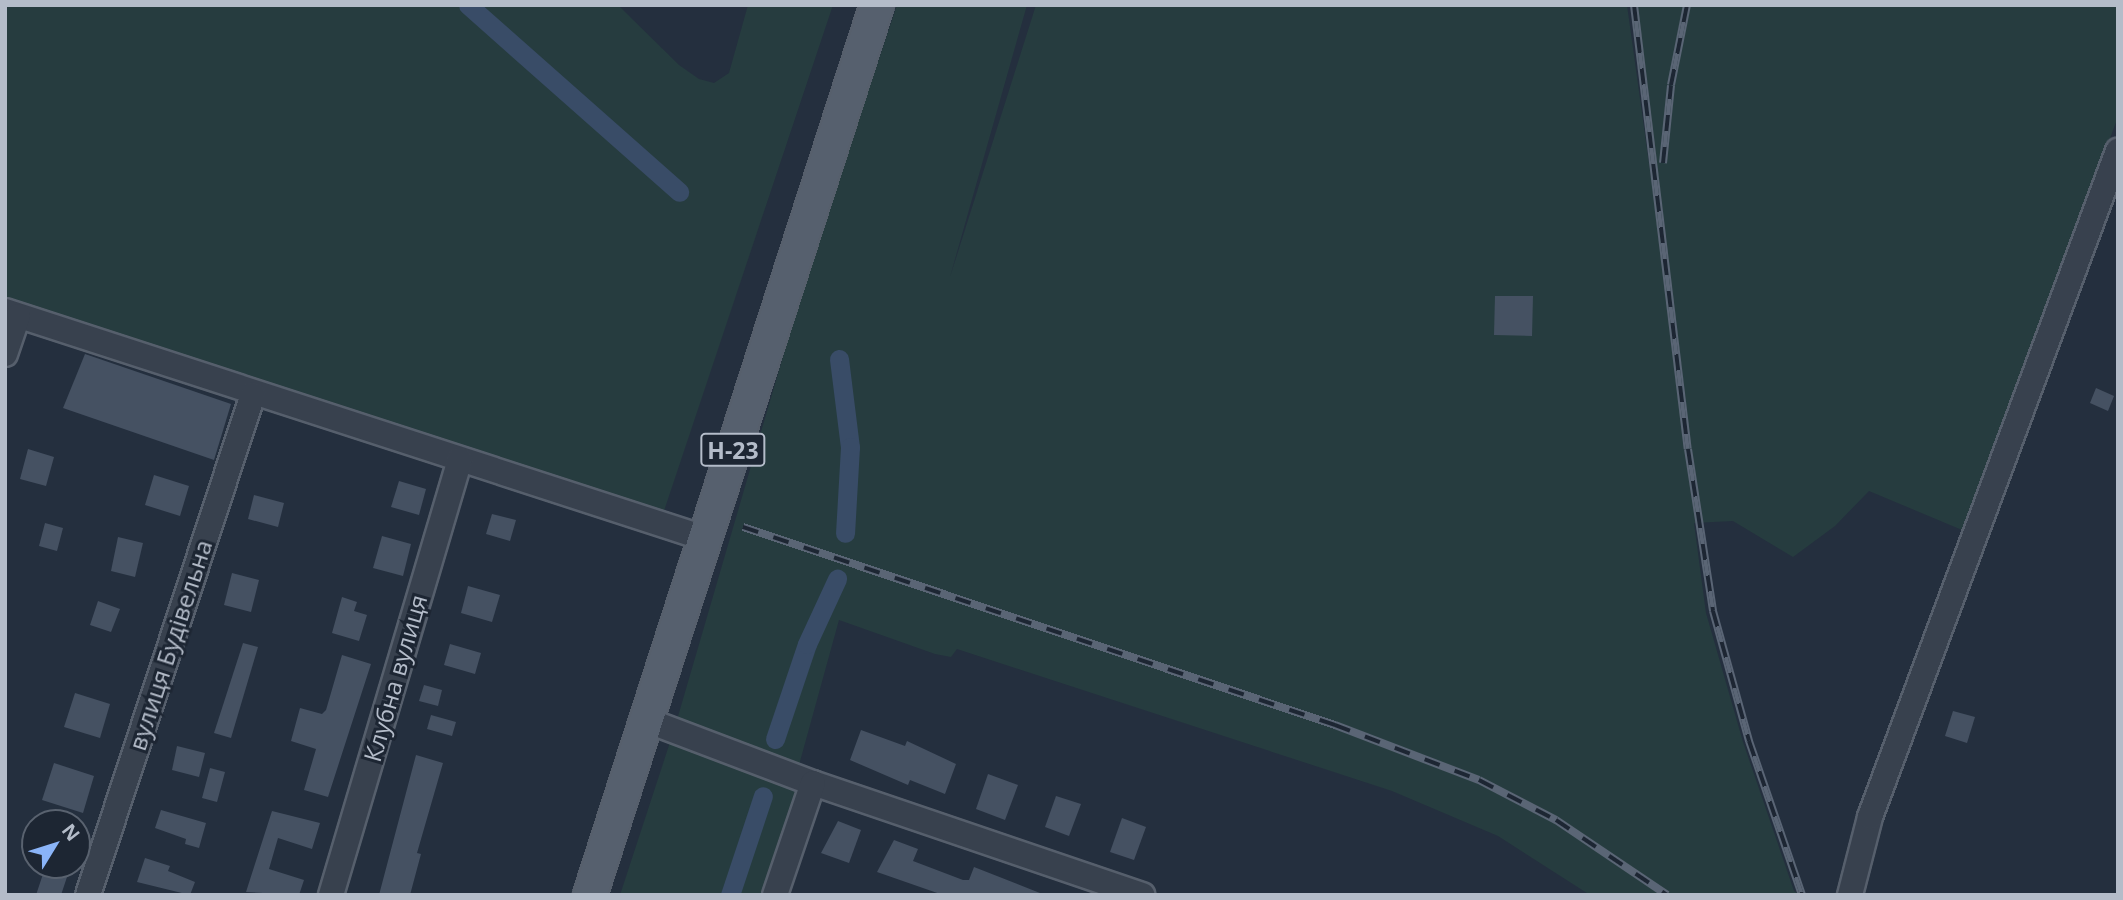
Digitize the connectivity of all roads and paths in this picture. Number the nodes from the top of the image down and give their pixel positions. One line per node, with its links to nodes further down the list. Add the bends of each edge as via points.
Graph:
1 (877, 5): 7 (main road, Н-23)
2 (2118, 151): 16 (street, via 1870,817)
3 (12, 314): 4 (street); 5 (street)
4 (5, 354)
5 (253, 394): 6 (street); 11 (street, вулиця Будівельна)
6 (460, 460): 7 (street); 12 (street, Клубна вулиця)
7 (704, 537): 8 (main road, Н-23)
8 (646, 720): 9 (street); 13 (main road, Н-23)
9 (813, 783): 10 (street); 14 (street)
10 (1115, 890): 15 (street)
11 (88, 895)
12 (331, 895)
13 (590, 895)
14 (775, 895)
15 (1142, 895)
16 (1850, 895)

